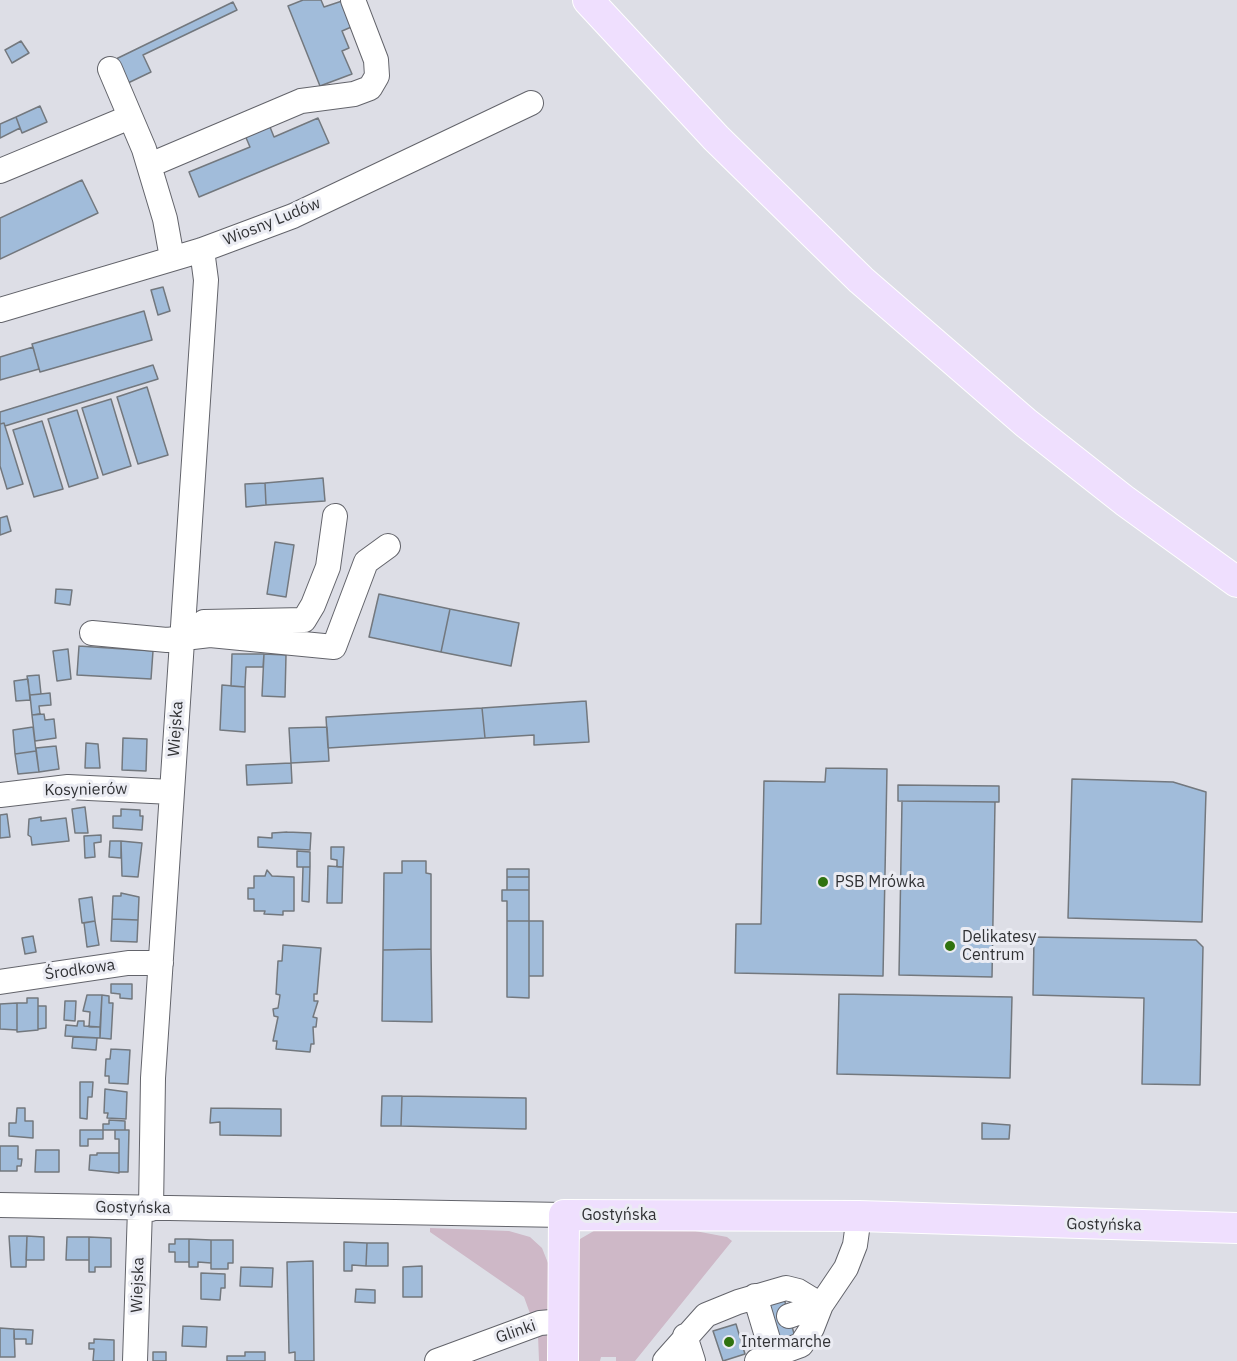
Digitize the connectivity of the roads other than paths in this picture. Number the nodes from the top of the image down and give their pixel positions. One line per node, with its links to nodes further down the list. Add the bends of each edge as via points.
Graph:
1 (353, 0): 6 (street, via 376,60 377,76 370,88 301,102)
2 (588, 0): 13 (main road, via 716,138 861,280 1026,423)
3 (110, 69): 5 (street)
4 (531, 104): 8 (street, Wiosny Ludów, via 293,216)
5 (130, 117): 6 (street); 7 (street)
6 (150, 165): 9 (street)
7 (0, 171)
8 (202, 250): 9 (street, Wiosny Ludów); 14 (street, Wiejska, via 206,280)
9 (172, 258): 10 (street, Wiosny Ludów)
10 (0, 310)
11 (335, 516): 14 (street, via 328,567 304,620)
12 (388, 546): 14 (street, via 366,562 334,646)
13 (1237, 582)
14 (183, 631): 15 (street, via 167,640); 16 (street, Wiejska)
15 (92, 633)
16 (172, 792): 17 (street, Kosynierów, via 74,787); 18 (street, Wiejska)
17 (0, 795)
18 (161, 963): 19 (street, Środkowa, via 128,963); 21 (street, Wiejska)
19 (0, 982)
20 (0, 1205): 21 (street, Gostyńska)
21 (146, 1209): 22 (street, Gostyńska); 31 (street, Wiejska)
22 (564, 1215): 23 (main road, Gostyńska); 28 (main road)
23 (859, 1216): 24 (main road, Gostyńska); 26 (street, via 855,1245 846,1268)
24 (1237, 1228)
25 (755, 1296): 26 (street, via 792,1288); 27 (street); 29 (street, via 714,1310)
26 (821, 1305): 27 (street); 30 (street, via 801,1345)
27 (775, 1320): 30 (street)
28 (563, 1321): 32 (street, Glinki, via 540,1323); 33 (main road)
29 (685, 1336): 34 (street); 35 (street)
30 (765, 1359)
31 (135, 1361)
32 (437, 1361)
33 (563, 1361)
34 (664, 1361)
35 (693, 1361)

